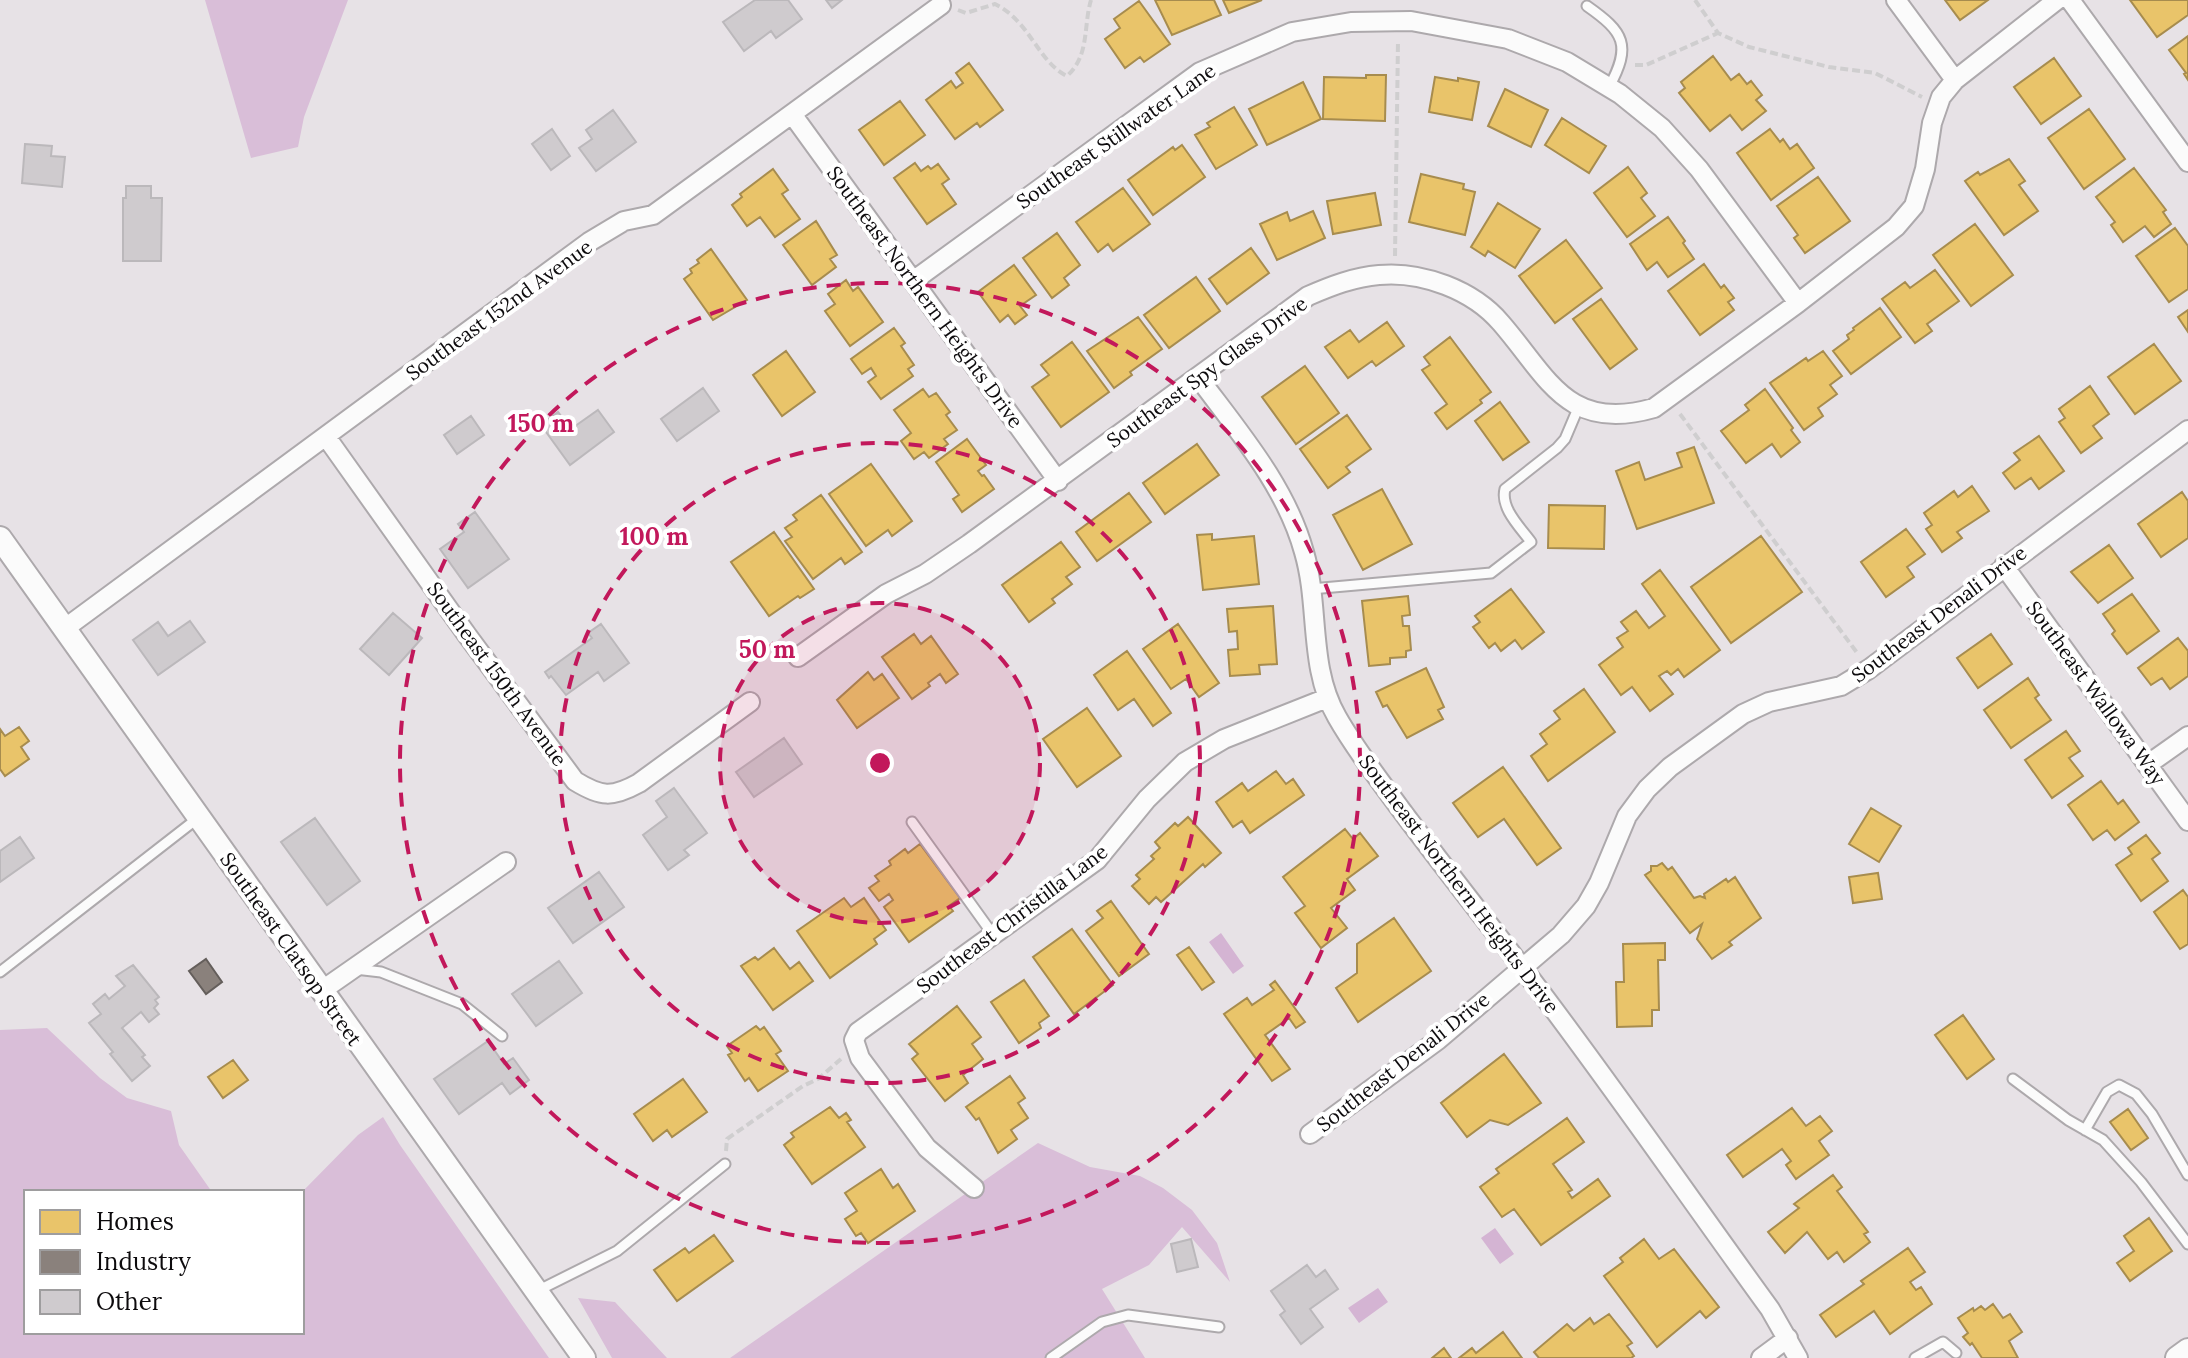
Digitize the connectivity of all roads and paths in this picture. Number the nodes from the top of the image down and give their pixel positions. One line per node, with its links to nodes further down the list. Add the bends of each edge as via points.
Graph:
1 (1091, 0): 6 (path, via 1086,42 1078,67 1067,76 1054,70 1008,11 995,4 966,13)
2 (1695, 0): 9 (path)
3 (1896, 0): 11 (street)
4 (2057, 0): 11 (street, Southeast Spy Glass Drive)
5 (2070, 0): 15 (street)
6 (941, 5): 14 (street, Southeast 152nd Avenue)
7 (1587, 6): 10 (lane, via 1619,34)
8 (1398, 21): 12 (street, Southeast Stillwater Lane, via 1508,39 1567,62); 16 (path); 17 (street, Southeast Stillwater Lane, via 1292,32 1200,72)
9 (1718, 33): 10 (path, via 1646,65); 13 (path, via 1749,47 1875,73)
10 (1621, 62): 12 (lane)
11 (1955, 80): 13 (street, Southeast Spy Glass Drive)
12 (1609, 87): 18 (street, Southeast Stillwater Lane, via 1662,128 1699,169)
13 (1938, 105): 18 (street, Southeast Spy Glass Drive, via 1914,206 1896,227)
14 (792, 114): 17 (street, Southeast Northern Heights Drive); 23 (street, Southeast 152nd Avenue, via 653,215 624,221 589,242)
15 (2188, 162)
16 (1395, 275): 19 (street, Southeast Spy Glass Drive, via 1357,278 1308,296); 21 (street, Southeast Spy Glass Drive, via 1438,283 1483,306 1552,388)
17 (913, 281): 24 (street, Southeast Northern Heights Drive)
18 (1798, 303): 20 (street, Southeast Spy Glass Drive)
19 (1198, 377): 24 (street, Southeast Spy Glass Drive); 27 (street, Southeast Northern Heights Drive, via 1281,496 1301,540)
20 (1668, 399): 21 (street, Southeast Spy Glass Drive, via 1633,414); 30 (path)
21 (1579, 406): 27 (lane, via 1557,448 1505,489 1507,508 1531,542 1491,573)
22 (2188, 430): 26 (street, Southeast Denali Drive)
23 (327, 438): 28 (street, Southeast 152nd Avenue); 32 (street, Southeast 150th Avenue, via 575,781 594,793 623,792 639,783)
24 (1058, 481): 29 (street, Southeast Spy Glass Drive)
25 (0, 538): 28 (street, Southeast Clatsop Street)
26 (2004, 566): 30 (street, Southeast Denali Drive); 34 (street, Southeast Wallowa Way)
27 (1311, 589): 31 (street, Southeast Northern Heights Drive)
28 (64, 629): 35 (street, Southeast Clatsop Street)
29 (798, 657)
30 (1869, 669): 41 (street, Southeast Denali Drive, via 1841,686 1769,702 1743,714 1670,767 1627,816 1586,906)
31 (1327, 698): 39 (street, Southeast Christilla Lane, via 1244,730 1185,762 1097,860); 41 (street, Southeast Northern Heights Drive, via 1373,771)
32 (750, 702)
33 (2188, 736): 34 (street)
34 (2147, 765): 36 (street, Southeast Wallowa Way)
35 (198, 818): 42 (lane); 43 (street, Southeast Clatsop Street)
36 (2188, 821)
37 (912, 822): 39 (lane)
38 (506, 862): 40 (street)
39 (994, 936): 45 (street, Southeast Christilla Lane, via 866,1026)
40 (352, 969): 43 (street); 44 (lane, via 381,972 462,1004)
41 (1523, 969): 48 (street, Southeast Denali Drive, via 1438,1040); 55 (street, Southeast Northern Heights Drive)
42 (0, 972)
43 (321, 991): 53 (street, Southeast Clatsop Street)
44 (502, 1036)
45 (854, 1044): 49 (path, via 818,1079 727,1139); 51 (street, via 927,1148)
46 (2013, 1079): 47 (lane)
47 (2085, 1130): 50 (lane, via 2107,1092 2119,1085 2136,1094 2152,1114); 52 (lane, via 2103,1140 2141,1182)
48 (1310, 1134)
49 (725, 1164): 53 (lane, via 617,1251)
50 (2188, 1175)
51 (974, 1188)
52 (2188, 1244)
53 (536, 1292): 58 (street, Southeast Clatsop Street)
54 (1219, 1327): 59 (lane, via 1128,1315 1102,1322)
55 (1788, 1338): 60 (street); 61 (street, Southeast Northern Heights Drive)
56 (2188, 1350): 63 (street)
57 (1956, 1353): 62 (lane, via 1943,1342)
58 (584, 1358)
59 (1051, 1358)
60 (1761, 1358)
61 (1798, 1358)
62 (1915, 1358)
63 (2177, 1358)

